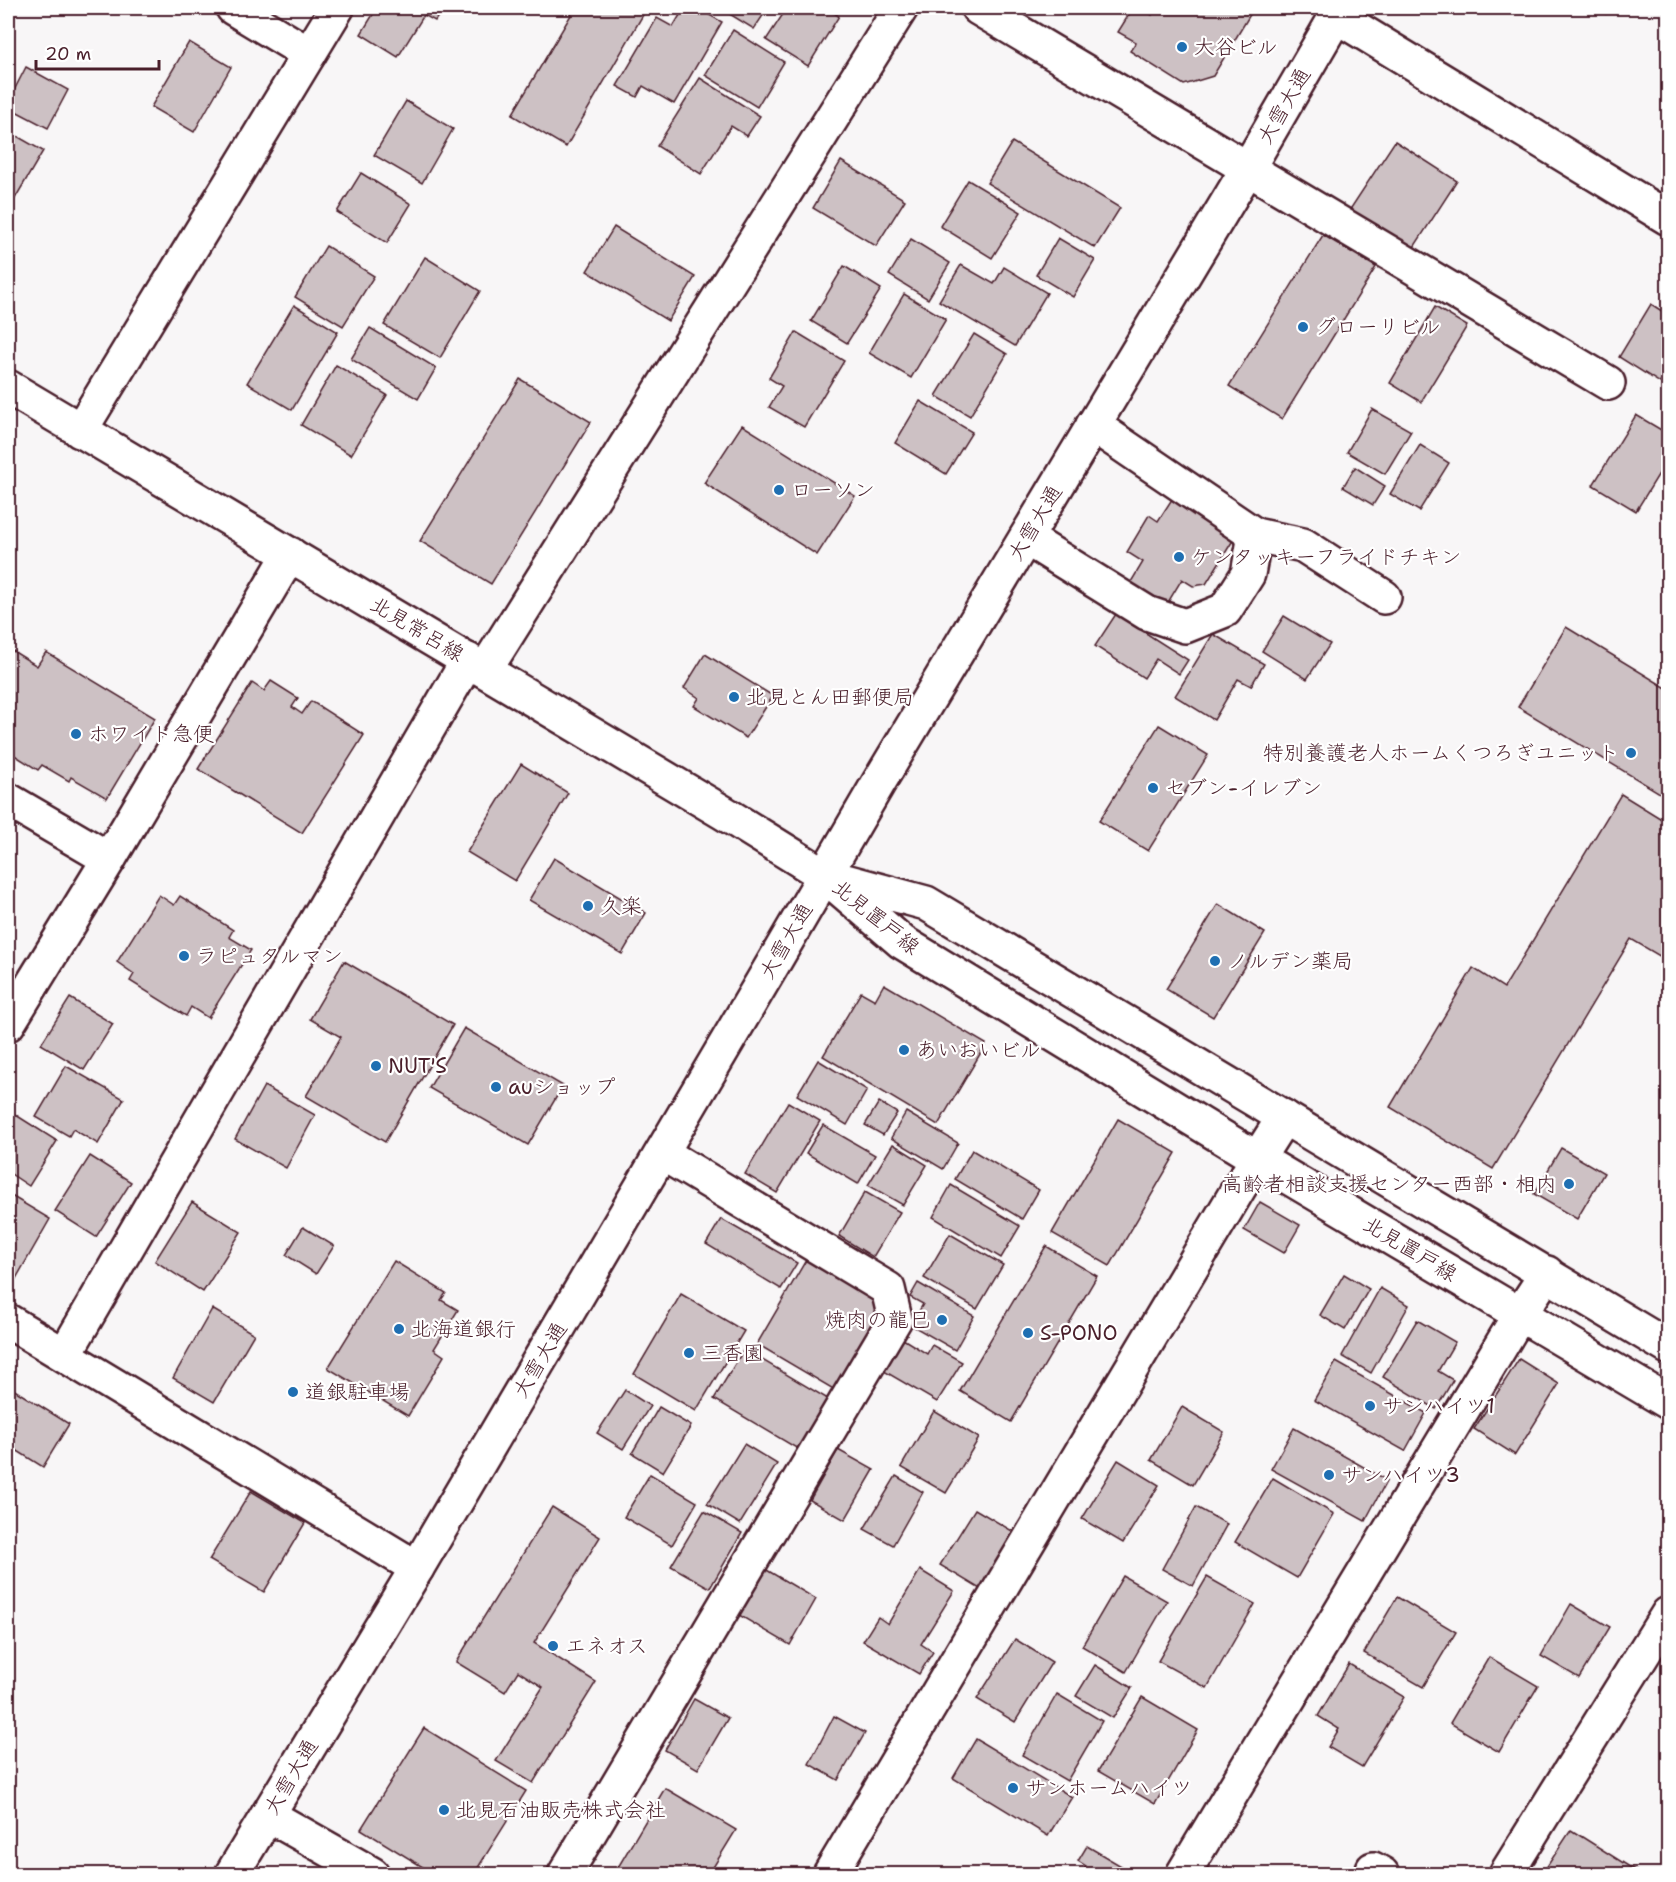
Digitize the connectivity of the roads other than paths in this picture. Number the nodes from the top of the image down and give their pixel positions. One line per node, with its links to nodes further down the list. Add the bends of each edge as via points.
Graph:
1 (233, 8): 6 (main road)
2 (337, 8): 6 (main road)
3 (901, 8): 17 (main road)
4 (978, 8): 7 (main road)
5 (1339, 12): 7 (main road, 大雪大通); 8 (main road)
6 (309, 54): 12 (main road)
7 (1248, 168): 9 (main road); 11 (main road, 大雪大通)
8 (1668, 218)
9 (1608, 383)
10 (8, 387): 12 (main road, 北見常呂線)
11 (1093, 425): 13 (main road); 14 (main road, 大雪大通)
12 (80, 431): 15 (main road, 北見常呂線)
13 (1255, 535): 14 (main road, via 1248,574 1225,610 1185,626 1147,613); 16 (main road, via 1303,545)
14 (1026, 538): 20 (main road, 大雪大通)
15 (290, 554): 17 (main road, 北見常呂線); 19 (main road)
16 (1384, 597)
17 (476, 665): 20 (main road, 北見常呂線); 29 (main road)
18 (8, 800): 19 (main road)
19 (109, 859): 21 (main road)
20 (824, 875): 22 (main road, 北見置戸線, via 926,903); 23 (main road, 大雪大通); 24 (main road, 北見置戸線, via 902,942)
21 (8, 1024)
22 (1284, 1117): 24 (main road); 25 (main road, 北見置戸線)
23 (662, 1153): 31 (main road, 大雪大通); 36 (main road, via 888,1289 895,1319)
24 (1258, 1159): 26 (main road, 北見置戸線); 37 (main road)
25 (1547, 1273): 26 (main road); 28 (main road, 北見置戸線)
26 (1520, 1314): 30 (main road, 北見置戸線); 38 (main road)
27 (8, 1321): 29 (main road)
28 (1668, 1347)
29 (64, 1354): 31 (main road)
30 (1668, 1402)
31 (417, 1568): 33 (main road, 大雪大通)
32 (1668, 1614): 39 (main road)
33 (268, 1815): 34 (main road, 大雪大通); 35 (main road)
34 (232, 1875)
35 (372, 1875)
36 (565, 1875)
37 (830, 1875)
38 (1183, 1875)
39 (1506, 1875)

